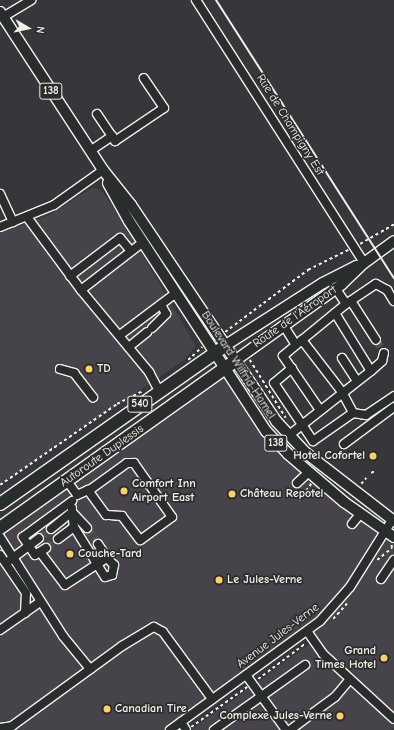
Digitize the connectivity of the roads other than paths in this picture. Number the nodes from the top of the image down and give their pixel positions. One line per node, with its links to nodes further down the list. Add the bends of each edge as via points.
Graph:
1 (196, 0): 16 (street, Rue de Champigny Est)
2 (26, 1): 3 (street)
3 (2, 15): 7 (main road, Boulevard Wilfrid-Hamel / 138)
4 (144, 78): 6 (street, via 164,108 115,141)
5 (97, 114): 6 (street)
6 (112, 136): 7 (street)
7 (90, 151): 8 (main road, Boulevard Wilfrid-Hamel / 138)
8 (103, 170): 10 (street, via 65,199); 13 (main road, Boulevard Wilfrid-Hamel / 138, via 118,203); 29 (main road, Boulevard Wilfrid-Hamel, via 135,211)
9 (0, 194): 11 (street)
10 (27, 217): 11 (street); 17 (street)
11 (13, 222): 12 (street)
12 (0, 227)
13 (143, 242): 15 (street); 20 (main road, Boulevard Wilfrid-Hamel / 138)
14 (393, 243): 16 (main road, Route de l'Aéroport)
15 (131, 251): 17 (street, via 120,238); 19 (street)
16 (364, 263): 18 (main road, Route de l'Aéroport); 29 (main road, Route de l'Aéroport, via 324,283)
17 (70, 276): 19 (street)
18 (336, 289): 22 (street); 25 (main road, Route de l'Aéroport)
19 (81, 290): 26 (street, via 112,329)
20 (176, 293): 23 (street); 31 (main road, Boulevard Wilfrid-Hamel / 138)
21 (394, 301): 22 (street, via 387,290 376,284)
22 (349, 302): 24 (street); 27 (street)
23 (161, 304): 26 (street); 30 (street, via 166,314)
24 (335, 313): 28 (street); 38 (street)
25 (284, 326): 28 (street); 34 (main road, Route de l'Aéroport)
26 (120, 335): 30 (street)
27 (376, 340)
28 (299, 342): 36 (street, via 284,356); 41 (street)
29 (226, 345): 31 (highway, Route de l'Aéroport / 540); 34 (main road, Boulevard Wilfrid-Hamel)
30 (130, 346): 40 (street, via 149,372)
31 (214, 352): 35 (main road, Boulevard Wilfrid-Hamel / 138); 40 (highway, Autoroute Duplessis / 540)
32 (384, 353): 38 (street, via 382,361)
33 (342, 358): 39 (street)
34 (236, 360): 35 (highway, Route de l'Aéroport / 540); 48 (main road, Boulevard Wilfrid-Hamel)
35 (224, 368): 50 (main road, Boulevard Wilfrid-Hamel / 138, via 271,437); 51 (highway, Autoroute Duplessis / 540)
36 (292, 368): 45 (street); 47 (street, via 274,383)
37 (60, 369): 43 (street, via 74,373)
38 (371, 371): 39 (street)
39 (358, 381): 41 (street)
40 (153, 390): 55 (highway, Autoroute Duplessis / 540)
41 (342, 392): 45 (street); 46 (street)
42 (394, 396): 46 (street, via 366,415)
43 (93, 397)
44 (394, 407): 49 (street)
45 (320, 410): 47 (street)
46 (353, 413): 47 (street, via 313,441)
47 (301, 425): 48 (street)
48 (288, 436): 58 (main road, Boulevard Wilfrid-Hamel)
49 (344, 444)
50 (312, 475): 52 (street); 57 (main road, Boulevard Wilfrid-Hamel / 138)
51 (67, 481): 54 (street); 61 (highway, Autoroute Duplessis / 540)
52 (297, 482)
53 (88, 490): 53 (street, via 128,463 134,463 172,517 140,540 122,516 106,515); 54 (street)
54 (75, 498): 56 (street); 69 (street, via 23,537)
55 (0, 504)
56 (72, 512): 60 (street); 62 (street); 63 (street)
57 (360, 514): 59 (street); 66 (main road, Boulevard Wilfrid-Hamel)
58 (393, 521): 66 (street, Avenue Jules-Verne)
59 (352, 524)
60 (74, 527): 67 (street); 75 (street)
61 (0, 528)
62 (87, 528)
63 (51, 529)
64 (0, 537): 71 (street)
65 (39, 538): 69 (street)
66 (390, 538): 81 (street, Avenue Jules-Verne, via 345,594)
67 (58, 539)
68 (98, 544): 72 (street)
69 (28, 546): 71 (street); 75 (street, via 35,555 43,550 65,585)
70 (0, 555): 74 (street)
71 (13, 558): 74 (street); 78 (street)
72 (107, 558): 75 (street); 75 (street, via 114,565 112,575 105,576)
73 (394, 560): 76 (street)
74 (6, 563): 77 (street)
75 (97, 564)
76 (381, 579)
77 (26, 593): 78 (street); 79 (street)
78 (38, 603): 79 (street); 83 (street)
79 (24, 613): 80 (street)
80 (0, 630)
81 (307, 632): 84 (street, Avenue Jules-Verne); 85 (street, via 323,654)
82 (305, 665): 86 (street)
83 (90, 669): 87 (street, via 154,627 163,632); 90 (street, via 12,726)
84 (246, 675): 86 (street); 87 (street, Avenue Jules-Verne)
85 (350, 679): 88 (street); 95 (street, via 335,698)
86 (261, 696): 93 (street); 94 (street)
87 (212, 699): 89 (street, Avenue Jules-Verne)
88 (394, 719)
89 (181, 722): 91 (street); 92 (street, Avenue Jules-Verne)
90 (0, 728)
91 (189, 729)
92 (170, 730)
93 (214, 730)
94 (286, 730)
95 (290, 730)

